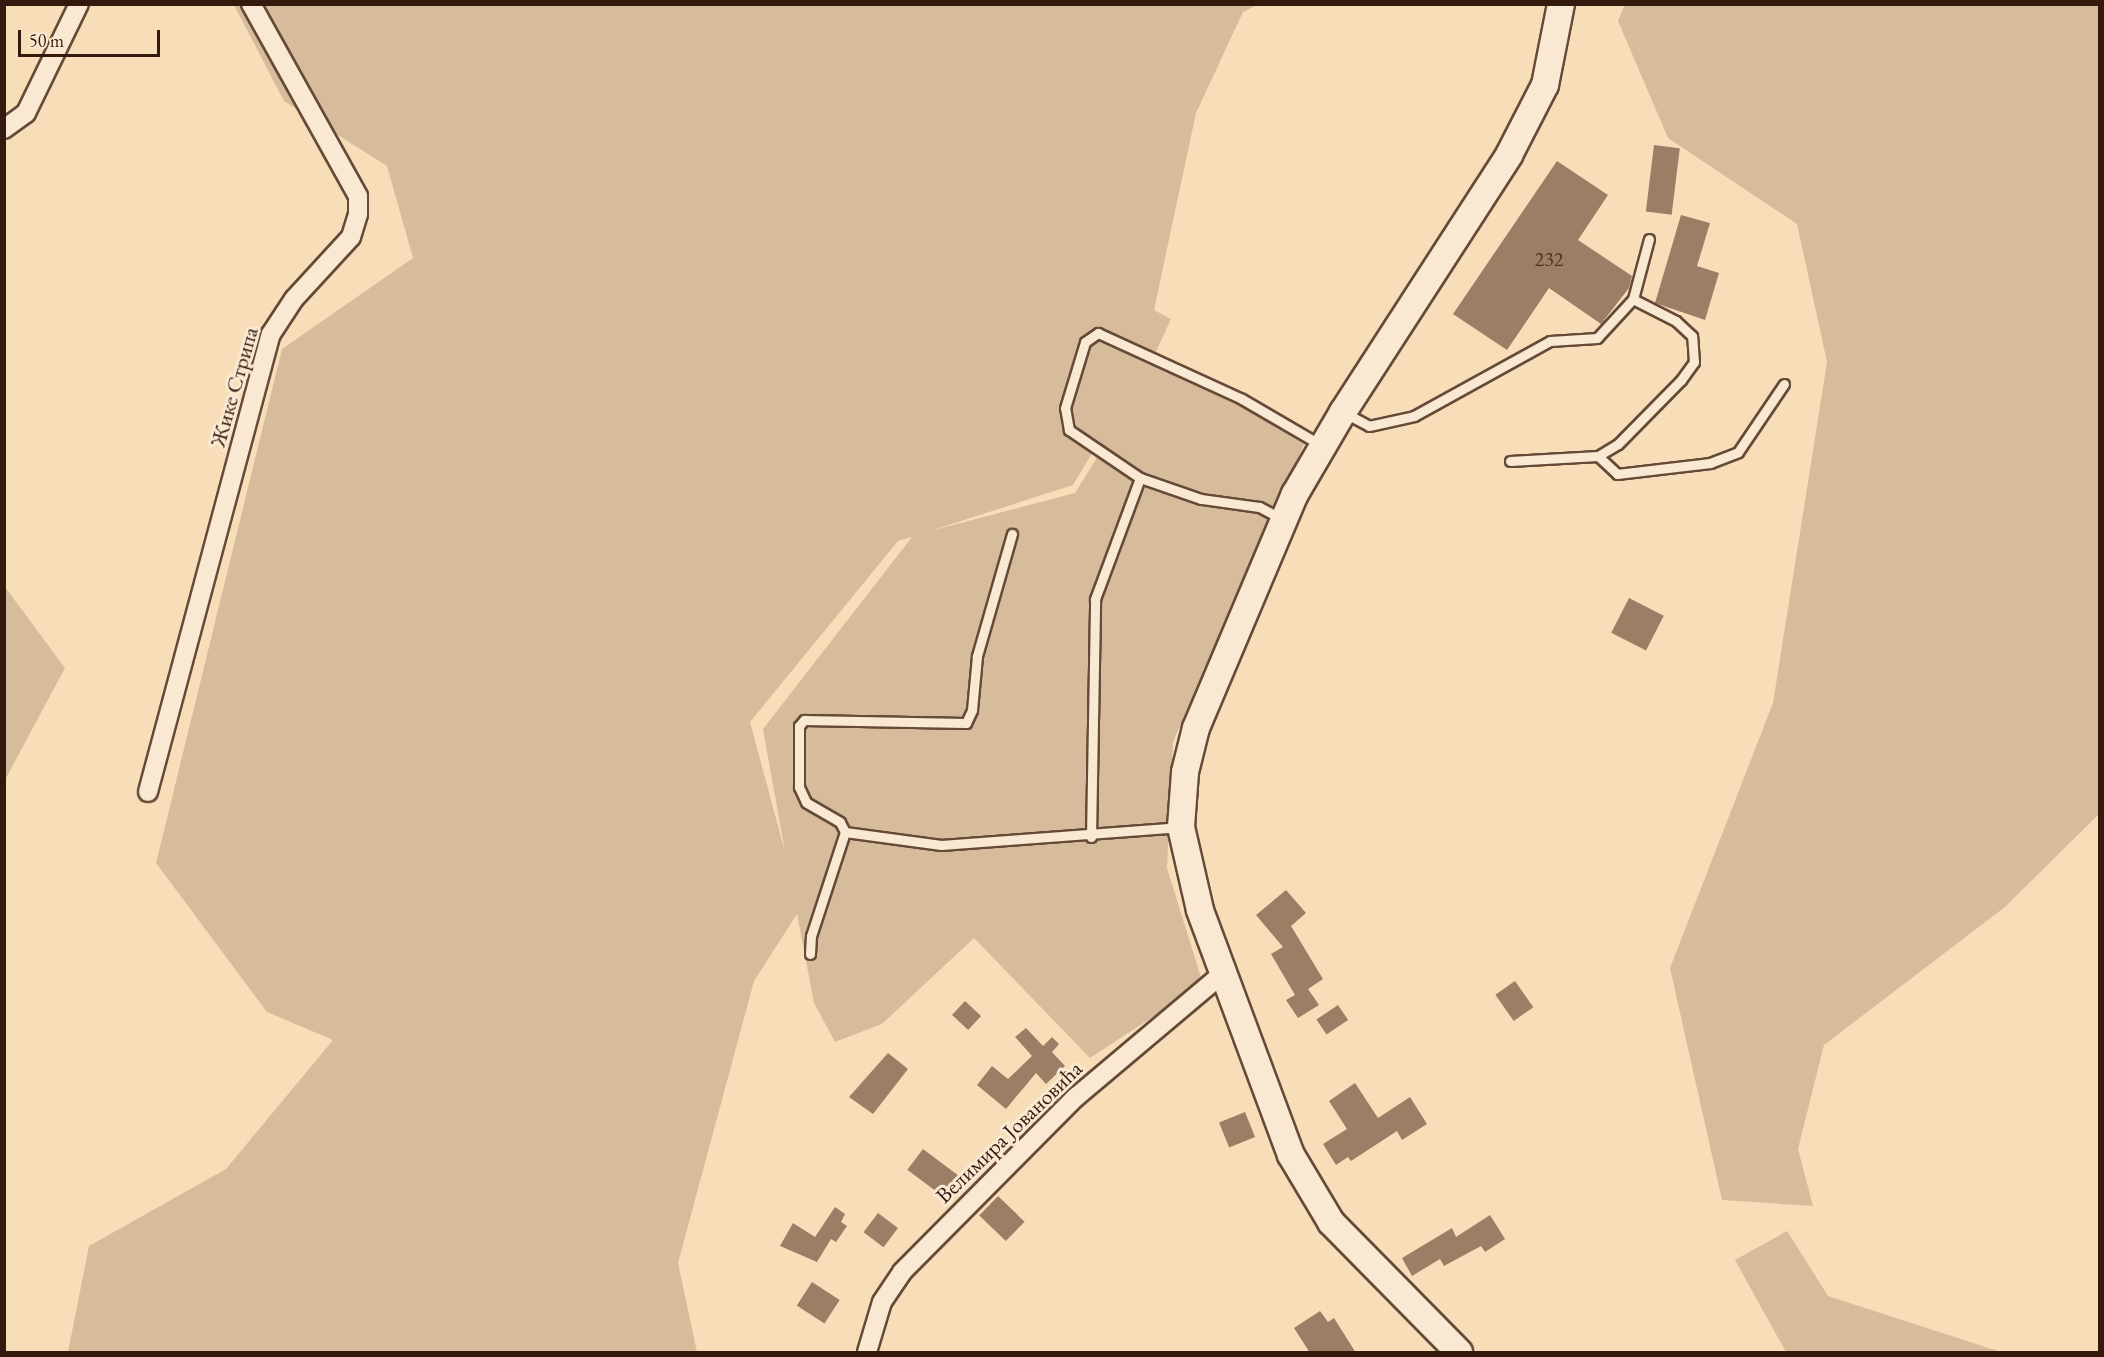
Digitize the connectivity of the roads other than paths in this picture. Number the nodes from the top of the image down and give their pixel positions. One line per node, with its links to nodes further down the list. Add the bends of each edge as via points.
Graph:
1 (79, 4): 4 (street, via 26,112)
2 (251, 4): 15 (street, Жике Стрипа, via 358,196 358,214 351,237 294,299 271,334)
3 (1561, 4): 8 (main road, via 1545,85 1509,155)
4 (4, 129)
5 (1649, 239): 6 (lane)
6 (1633, 299): 8 (lane, via 1598,338 1550,341 1414,416 1369,426); 10 (lane, via 1676,321 1692,336 1694,363 1618,444)
7 (1784, 384): 10 (lane, via 1738,452 1710,463 1617,474)
8 (1343, 412): 9 (main road)
9 (1323, 446): 12 (lane, via 1242,399 1093,333 1085,342 1065,408 1065,427); 13 (main road)
10 (1598, 456): 11 (lane)
11 (1510, 462)
12 (1140, 478): 13 (lane, via 1201,500 1259,507); 18 (lane, via 1095,599)
13 (1286, 520): 16 (main road, via 1196,728 1185,772)
14 (1012, 534): 17 (lane, via 977,656 972,710 966,723 957,727 804,720 799,726 799,787 806,802 840,822)
15 (148, 792)
16 (1180, 827): 18 (lane); 20 (main road, via 1200,910)
17 (845, 832): 18 (lane, via 941,845); 19 (lane, via 811,936)
18 (1091, 837)
19 (810, 954)
20 (1223, 973): 21 (street, Велимира Јовановића, via 1076,1096 902,1272 882,1302); 22 (main road, via 1291,1155 1331,1222)
21 (867, 1353)
22 (1459, 1353)

